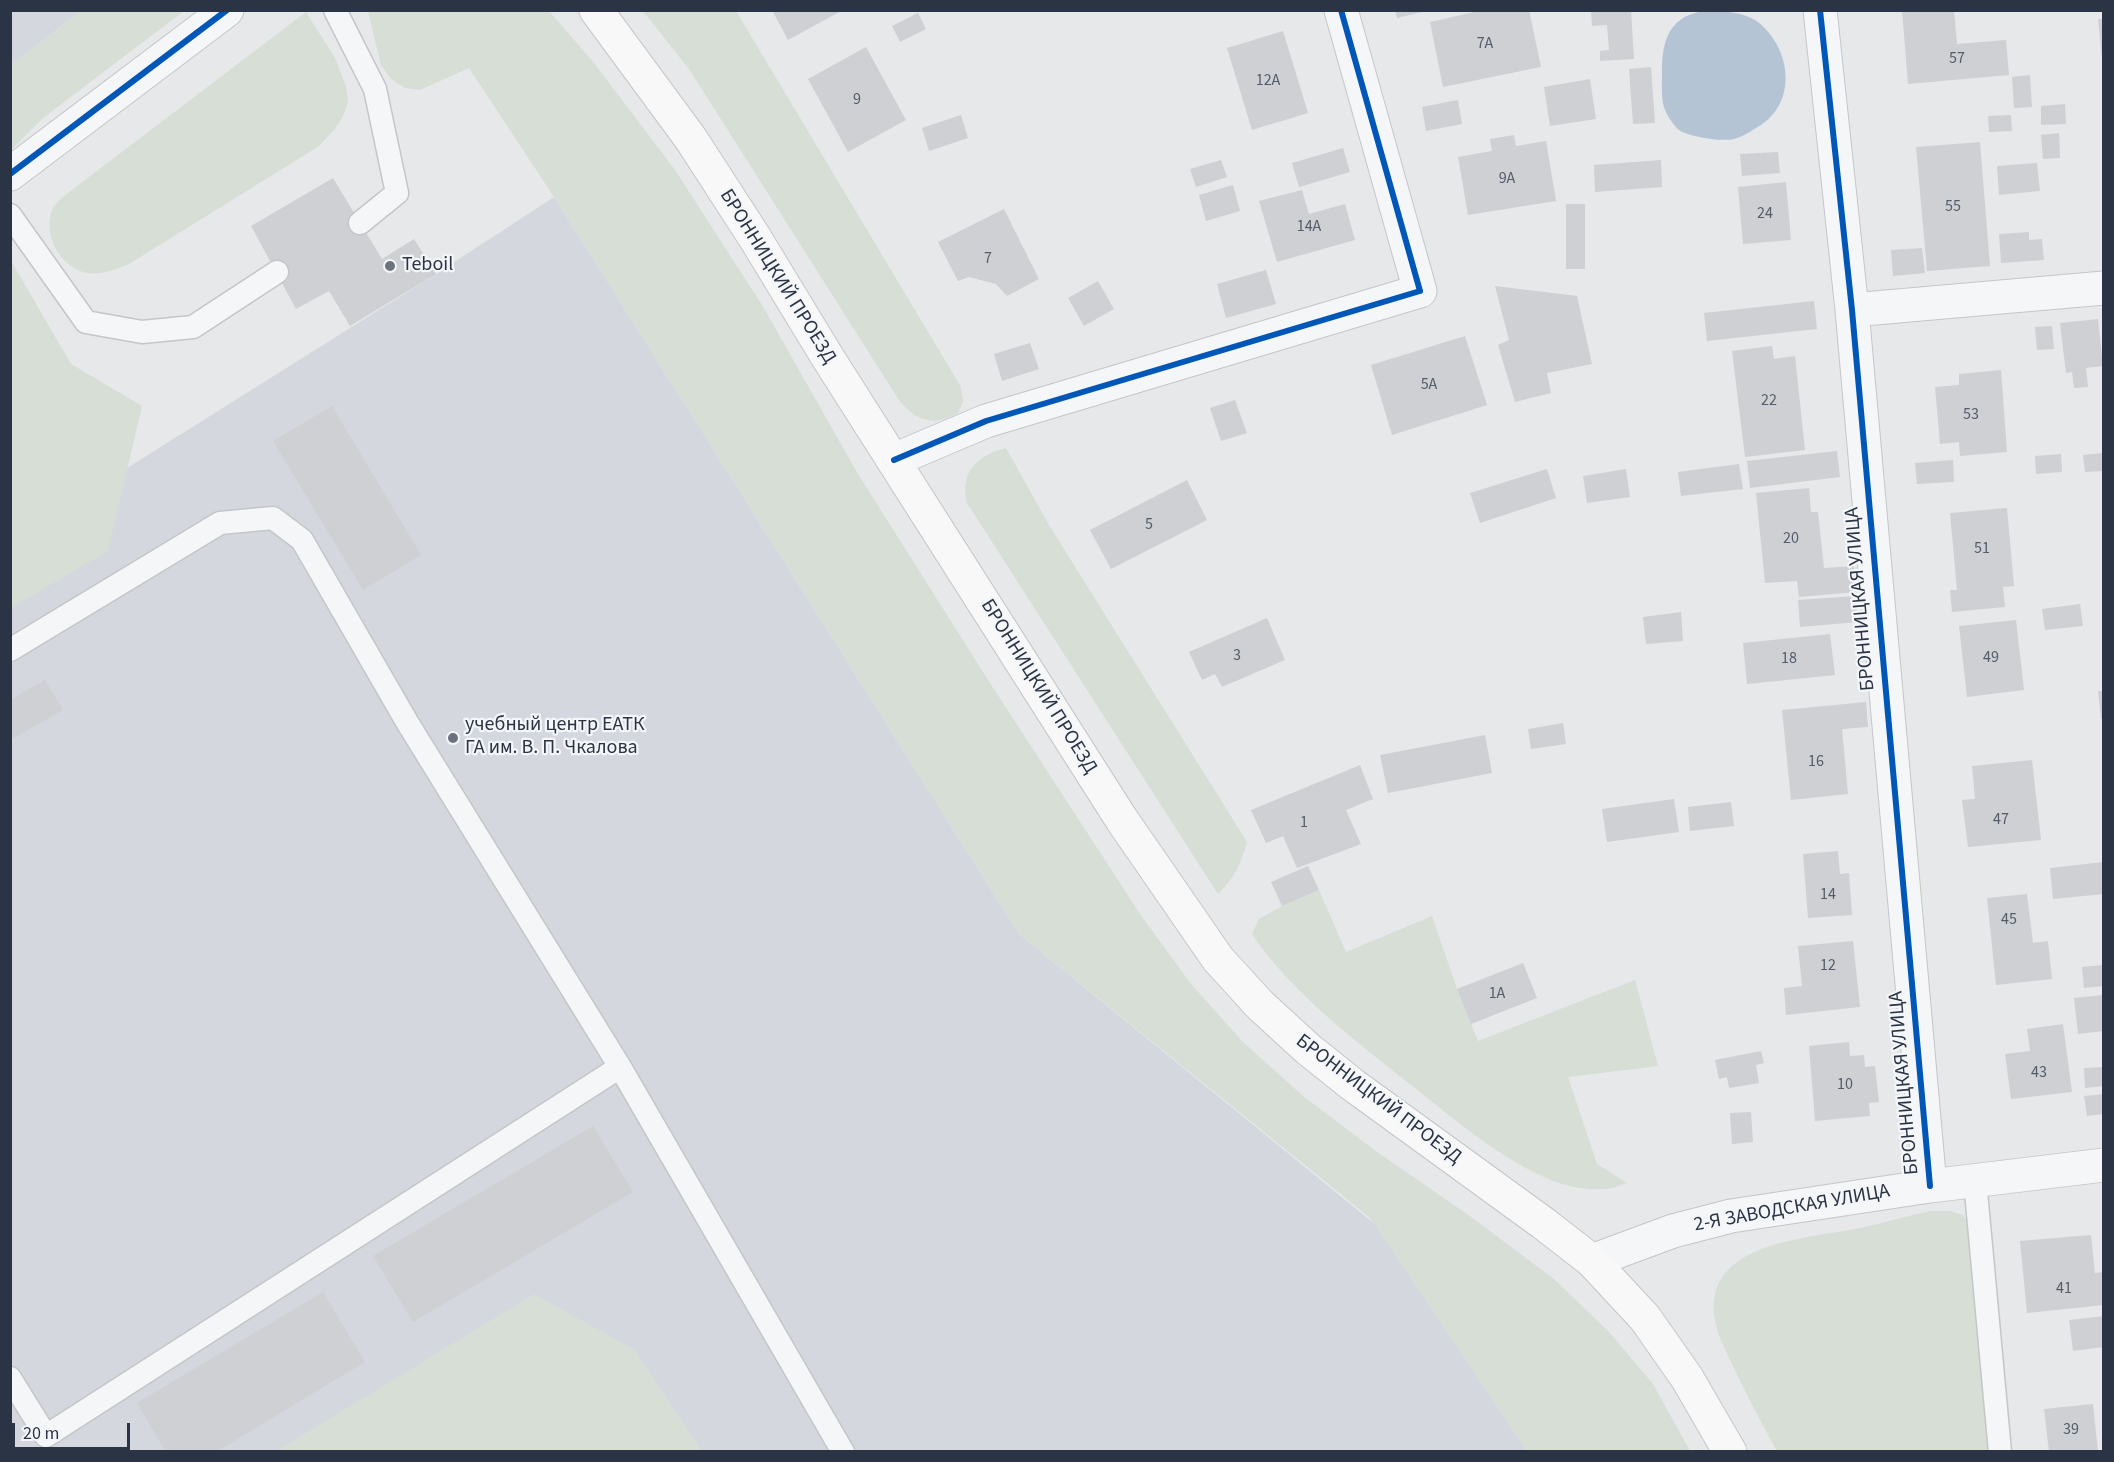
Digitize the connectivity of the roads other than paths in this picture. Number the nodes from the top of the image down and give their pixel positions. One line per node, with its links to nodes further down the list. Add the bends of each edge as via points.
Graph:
1 (227, 10): 6 (street)
2 (336, 10): 8 (lane, via 375,89 397,193)
3 (596, 10): 12 (main road, БРОННИЦКИЙ ПРОЕЗД, via 691,139)
4 (1341, 10): 12 (street, via 1420,291 986,421)
5 (1820, 10): 11 (street, БРОННИЦКАЯ УЛИЦА)
6 (10, 174)
7 (10, 215): 9 (lane, via 86,322 142,332 193,327)
8 (360, 223)
9 (277, 272)
10 (2103, 288): 11 (street)
11 (1852, 310): 17 (street, БРОННИЦКАЯ УЛИЦА)
12 (894, 460): 18 (main road, БРОННИЦКИЙ ПРОЕЗД, via 1122,820 1218,959 1260,1005 1326,1063)
13 (10, 650): 14 (lane, via 220,523 273,518 302,540 407,722)
14 (620, 1068): 19 (lane, via 46,1436); 20 (lane)
15 (2103, 1165): 16 (street, 2-Я ЗАВОДСКАЯ УЛИЦА)
16 (1975, 1181): 17 (street, 2-Я ЗАВОДСКАЯ УЛИЦА); 22 (lane)
17 (1930, 1185): 18 (street, 2-Я ЗАВОДСКАЯ УЛИЦА, via 1731,1216 1673,1231)
18 (1592, 1261): 21 (main road, via 1645,1318 1687,1377)
19 (10, 1378)
20 (843, 1452)
21 (1730, 1452)
22 (2000, 1452)

